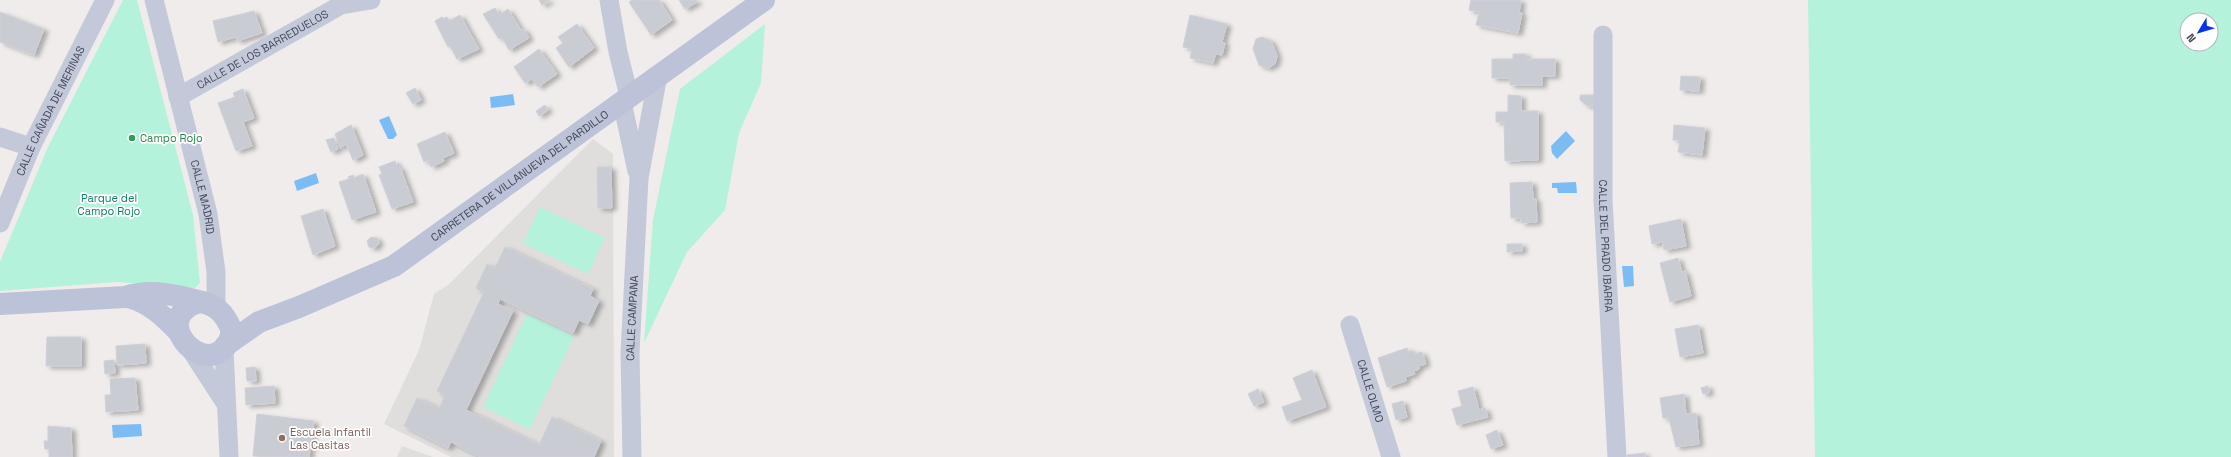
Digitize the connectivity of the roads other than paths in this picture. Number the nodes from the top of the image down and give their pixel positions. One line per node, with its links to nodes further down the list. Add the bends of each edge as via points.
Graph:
1 (105, 0): 12 (street, CALLE CAÑADA DE MERINAS)
2 (154, 0): 6 (street, CALLE MADRID)
3 (371, 0): 9 (street, CALLE DE LOS BARREDUELOS, via 341,5)
4 (609, 0): 10 (street)
5 (764, 0): 8 (street, CARRETERA DE VILLANUEVA DEL PARDILLO)
6 (159, 9): 9 (street, CALLE MADRID)
7 (1603, 35): 26 (street, CALLE DEL PRADO IBARRA, via 1603,200)
8 (658, 75): 10 (street, CARRETERA DE VILLANUEVA DEL PARDILLO); 13 (street)
9 (178, 97): 17 (street, CALLE MADRID, via 208,214 216,272)
10 (625, 99): 13 (street); 18 (street, CARRETERA DE VILLANUEVA DEL PARDILLO, via 394,266)
11 (0, 137): 12 (street)
12 (31, 147): 14 (street, CALLE CAÑADA DE MERINAS)
13 (639, 178): 24 (street, CALLE CAMPANA, via 630,353)
14 (0, 223)
15 (125, 297): 16 (street); 17 (street, via 139,292 171,294); 20 (street, via 153,307)
16 (0, 304)
17 (215, 308): 18 (street, CARRETERA DE VILLANUEVA DEL PARDILLO, via 236,321); 20 (street, via 193,304 183,312 177,324); 21 (street, via 231,329)
18 (258, 322): 21 (street, CARRETERA DE VILLANUEVA DEL PARDILLO)
19 (1350, 326): 25 (street, CALLE OLMO)
20 (183, 339): 21 (street, via 204,355 214,354); 22 (street)
21 (225, 347): 22 (street)
22 (227, 405): 23 (street)
23 (229, 457)
24 (632, 457)
25 (1391, 457)
26 (1617, 457)

